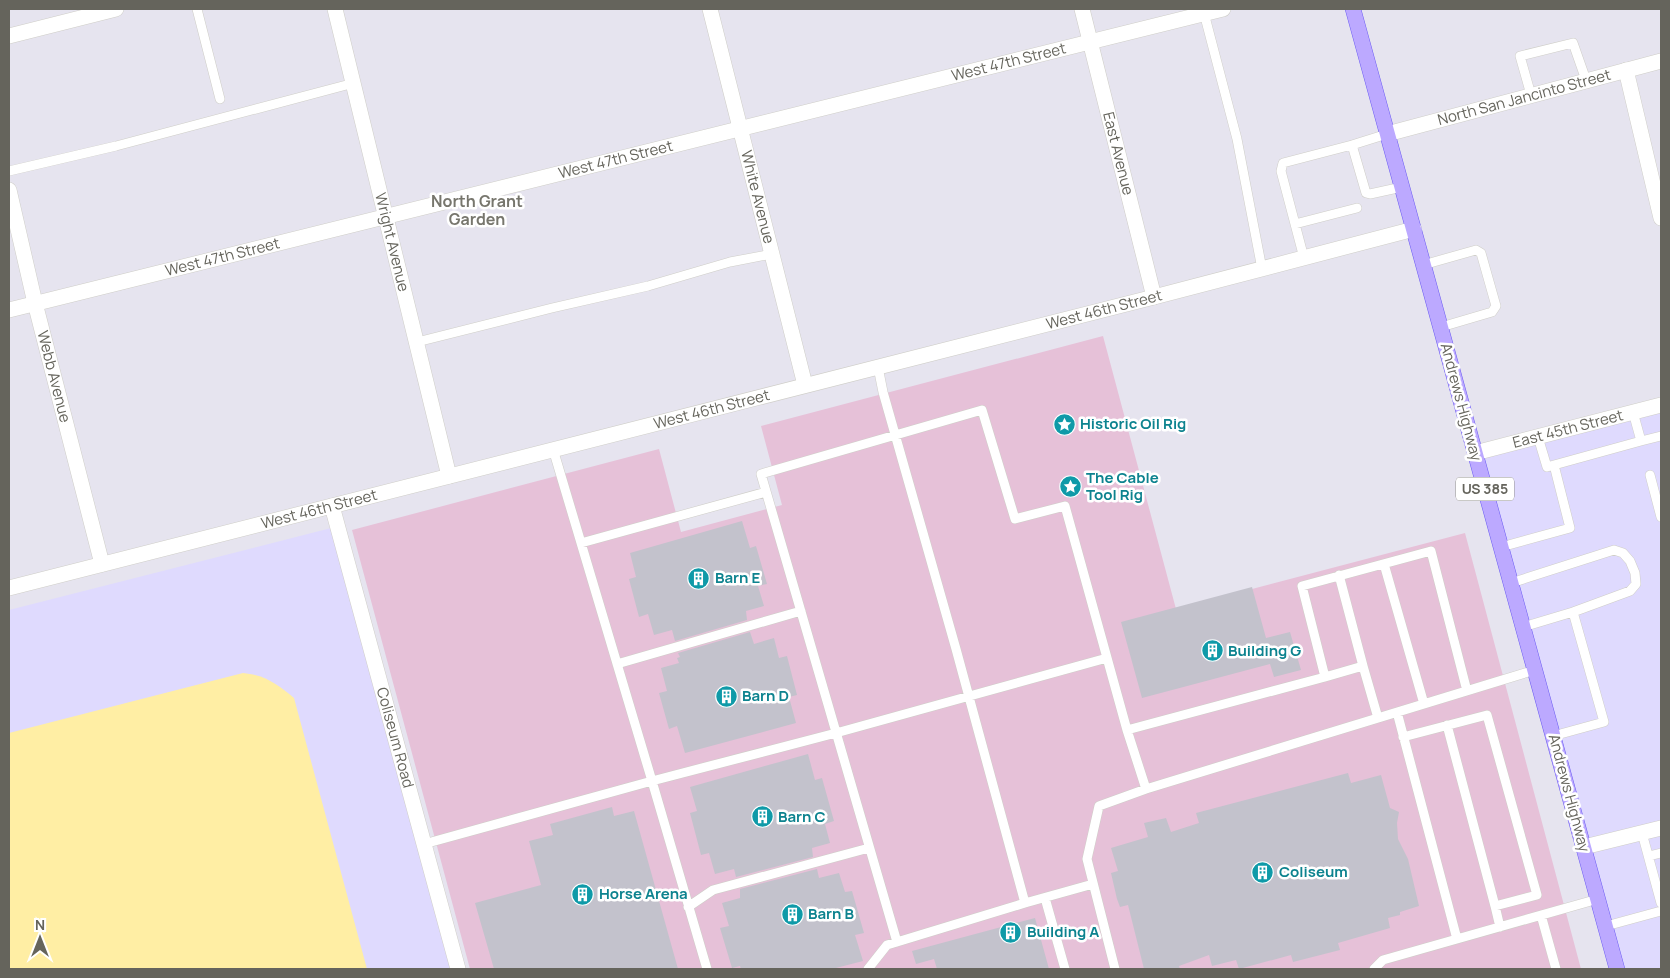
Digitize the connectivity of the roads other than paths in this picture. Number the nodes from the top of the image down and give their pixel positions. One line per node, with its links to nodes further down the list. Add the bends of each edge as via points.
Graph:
1 (116, 9): 9 (street)
2 (197, 9): 16 (lane)
3 (335, 9): 14 (street, Wright Avenue)
4 (710, 9): 17 (street, White Avenue)
5 (1082, 9): 10 (street, East Avenue)
6 (1222, 9): 8 (street, West 47th Street)
7 (1353, 9): 18 (main road, Andrews Highway / US 385)
8 (1204, 13): 10 (street, West 47th Street); 31 (lane, via 1237,139)
9 (9, 36)
10 (1090, 41): 17 (street, West 47th Street); 32 (street, East Avenue)
11 (1661, 61): 12 (street, North San Jancinto Street)
12 (1626, 70): 13 (street, North San Jancinto Street); 25 (street)
13 (1586, 80): 15 (street, North San Jancinto Street); 15 (lane, via 1573,43 1520,56)
14 (354, 83): 20 (lane); 24 (street, Wright Avenue)
15 (1531, 95): 18 (street, North San Jancinto Street)
16 (220, 99)
17 (740, 129): 24 (street, West 47th Street); 28 (street, White Avenue)
18 (1387, 134): 19 (lane); 21 (main road, Andrews Highway / US 385)
19 (1352, 145): 21 (lane, via 1366,193); 26 (lane, via 1283,163 1280,171)
20 (9, 171)
21 (1402, 187): 27 (main road, Andrews Highway / US 385)
22 (9, 190): 33 (street, Webb Avenue)
23 (1357, 208): 26 (lane)
24 (387, 216): 33 (street, West 47th Street); 36 (street, Wright Avenue)
25 (1661, 218)
26 (1295, 224): 29 (lane)
27 (1414, 229): 29 (street, West 46th Street); 30 (main road, Andrews Highway / US 385)
28 (772, 254): 36 (lane); 38 (street, White Avenue)
29 (1304, 258): 31 (street, West 46th Street)
30 (1423, 265): 35 (main road, Andrews Highway / US 385); 35 (lane, via 1476,250 1481,253 1496,306 1492,312)
31 (1262, 269): 32 (street, West 46th Street)
32 (1154, 297): 37 (street, West 46th Street)
33 (35, 303): 34 (street, West 47th Street); 55 (street, Webb Avenue)
34 (9, 310)
35 (1440, 327): 46 (main road, Andrews Highway / US 385)
36 (417, 342): 49 (street, Wright Avenue)
37 (878, 367): 38 (street, West 46th Street); 41 (lane)
38 (805, 385): 45 (street, West 46th Street)
39 (1661, 405): 40 (street, East 45th Street)
40 (1633, 412): 43 (street, East 45th Street); 44 (lane)
41 (895, 434): 50 (lane, via 761,474); 63 (lane, via 982,410 1015,519 1065,506); 69 (lane)
42 (1661, 436): 44 (lane)
43 (1538, 437): 46 (street, East 45th Street); 47 (lane, via 1547,467)
44 (1641, 441): 47 (lane)
45 (553, 449): 49 (street, West 46th Street); 53 (lane)
46 (1475, 453): 54 (main road, Andrews Highway / US 385)
47 (1554, 465): 54 (lane, via 1570,528)
48 (1650, 475): 52 (lane)
49 (449, 476): 51 (street, West 46th Street)
50 (766, 492): 53 (lane); 60 (lane)
51 (332, 506): 55 (street, West 46th Street); 82 (street, Coliseum Road)
52 (1661, 517)
53 (581, 544): 64 (lane)
54 (1501, 547): 58 (main road, Andrews Highway / US 385)
55 (102, 564): 59 (street, West 46th Street)
56 (1384, 564): 57 (lane); 68 (lane, via 1430,551); 70 (lane)
57 (1339, 575): 65 (lane); 67 (lane, via 1302,586)
58 (1511, 584): 61 (lane, via 1614,550 1624,553 1635,573 1636,584 1630,591); 62 (main road, Andrews Highway / US 385)
59 (9, 588)
60 (801, 610): 64 (lane); 75 (lane)
61 (1573, 612): 62 (lane); 77 (lane, via 1604,722)
62 (1523, 627): 66 (main road, Andrews Highway / US 385)
63 (1107, 658): 69 (lane); 74 (lane)
64 (617, 664): 78 (lane)
65 (1363, 666): 67 (lane); 72 (lane)
66 (1535, 670): 68 (lane); 77 (main road, Andrews Highway / US 385)
67 (1325, 677): 74 (lane)
68 (1467, 691): 70 (lane)
69 (968, 696): 75 (lane); 90 (lane)
70 (1424, 704): 71 (lane)
71 (1397, 712): 72 (lane); 76 (lane)
72 (1378, 718): 79 (lane)
73 (1447, 725): 76 (lane); 92 (lane); 92 (lane, via 1487,715 1537,895)
74 (1127, 730): 79 (lane)
75 (836, 733): 78 (lane); 83 (lane)
76 (1403, 736): 98 (lane)
77 (1553, 736): 84 (main road, Andrews Highway / US 385)
78 (652, 781): 82 (lane); 93 (lane)
79 (1146, 789): 87 (lane, via 1099,806 1087,859)
80 (1661, 828): 81 (street)
81 (1642, 833): 84 (street); 86 (lane)
82 (424, 844): 100 (street, Coliseum Road)
83 (870, 848): 93 (lane, via 713,890); 99 (lane)
84 (1584, 848): 89 (main road, Andrews Highway / US 385)
85 (1661, 853): 86 (lane)
86 (1649, 856): 91 (lane)
87 (1093, 884): 88 (lane); 104 (lane)
88 (1045, 898): 90 (lane); 103 (lane)
89 (1598, 899): 95 (lane); 96 (main road, Andrews Highway / US 385)
90 (1025, 903): 99 (lane)
91 (1661, 903)
92 (1495, 906): 97 (lane)
93 (688, 907): 101 (lane)
94 (1661, 912): 96 (lane)
95 (1541, 915): 97 (lane); 106 (lane)
96 (1606, 926): 107 (main road, Andrews Highway / US 385)
97 (1500, 927): 98 (lane)
98 (1457, 939): 105 (lane, via 1383,960)
99 (897, 942): 102 (lane, via 887,945)
100 (458, 969)
101 (706, 969)
102 (868, 969)
103 (1066, 969)
104 (1115, 969)
105 (1374, 969)
106 (1556, 969)
107 (1617, 969)

